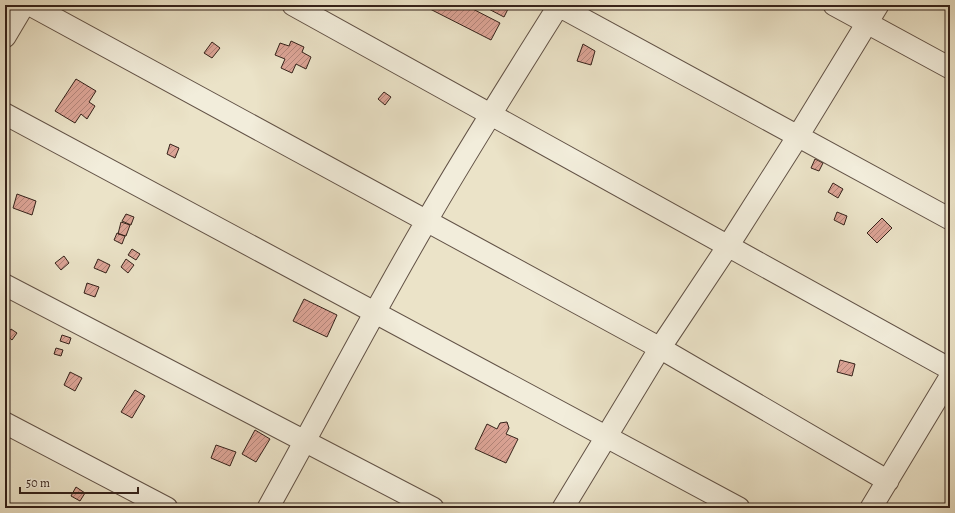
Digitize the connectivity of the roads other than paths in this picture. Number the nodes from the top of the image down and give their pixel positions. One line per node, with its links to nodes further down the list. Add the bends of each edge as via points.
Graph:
1 (24, 5): 8 (street)
2 (30, 5): 14 (street)
3 (293, 5): 11 (street)
4 (558, 5): 11 (street); 12 (street)
5 (834, 5): 7 (street)
6 (878, 5): 7 (street)
7 (867, 23): 9 (street); 12 (street)
8 (5, 37)
9 (950, 68)
10 (5, 114): 17 (street)
11 (491, 114): 14 (street); 15 (street)
12 (798, 136): 13 (street); 15 (street)
13 (950, 219)
14 (426, 221): 17 (street); 18 (street)
15 (728, 246): 18 (street); 19 (street)
16 (5, 285): 23 (street)
17 (374, 312): 22 (street); 23 (street)
18 (660, 348): 22 (street); 24 (street)
19 (950, 369)
20 (950, 377): 24 (street)
21 (5, 423): 25 (street)
22 (606, 436): 28 (street); 29 (street)
23 (305, 442): 26 (street); 27 (street)
24 (888, 481): 30 (street)
25 (167, 508)
26 (268, 508)
27 (432, 508)
28 (563, 508)
29 (739, 508)
30 (871, 508)

